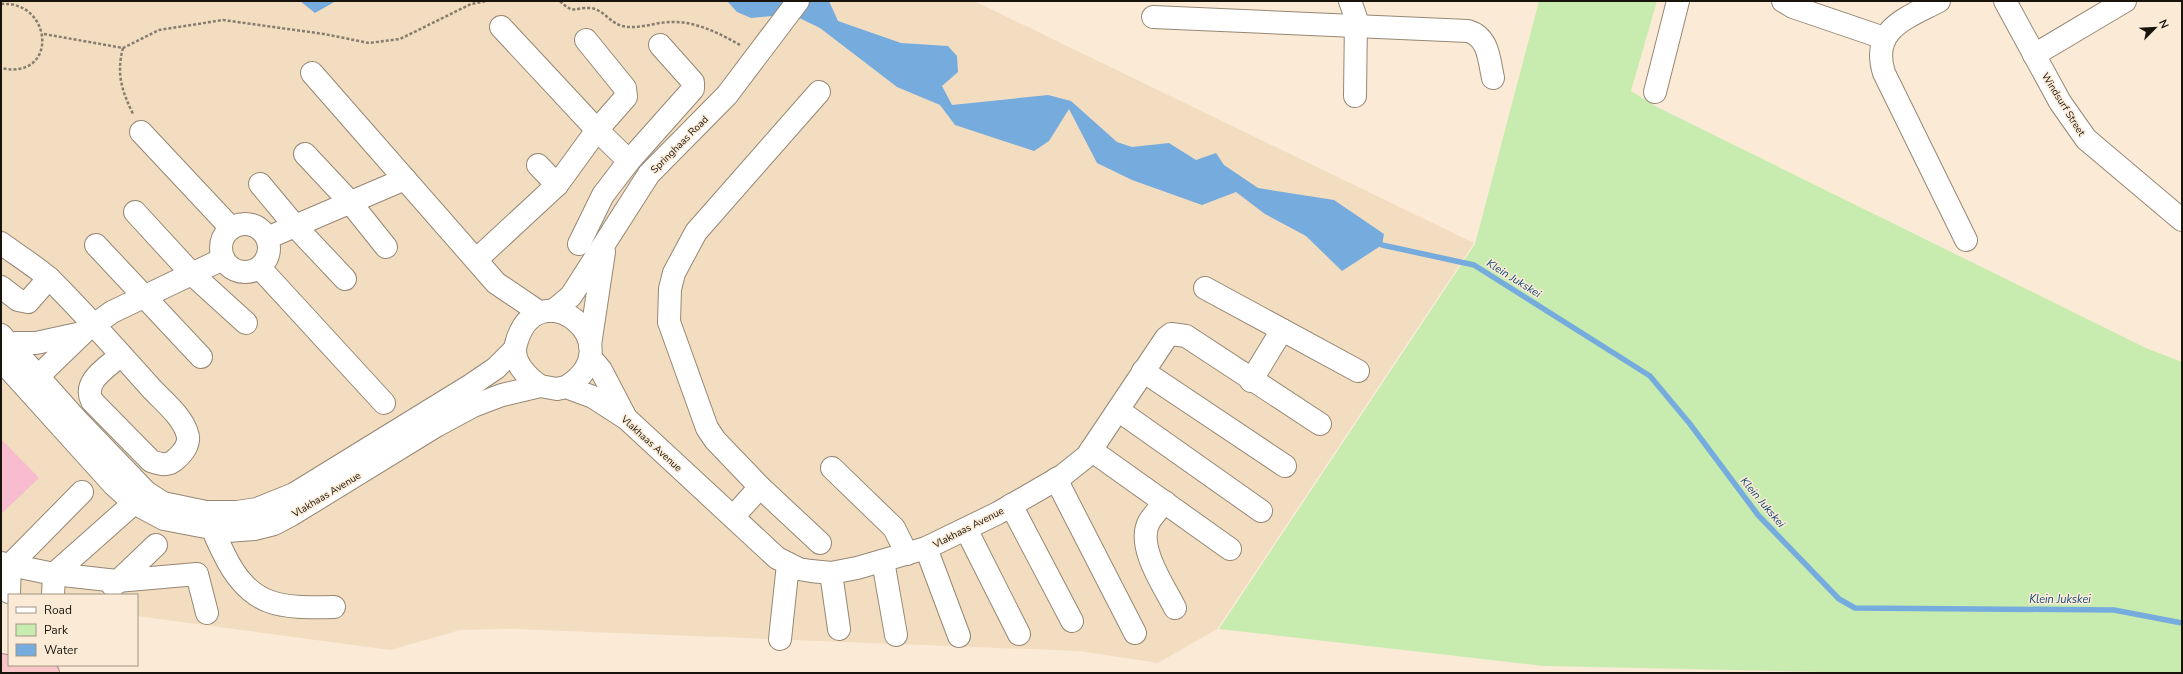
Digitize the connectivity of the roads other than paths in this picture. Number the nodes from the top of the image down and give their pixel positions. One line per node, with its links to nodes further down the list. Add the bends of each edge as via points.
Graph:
1 (798, 1): 36 (street, Springhaas Road, via 727,95 649,174)
2 (1350, 1): 9 (street, via 1355,12)
3 (1678, 1): 18 (street)
4 (1783, 1): 11 (street, via 1793,7)
5 (1939, 1): 11 (street, via 1903,20)
6 (2005, 1): 14 (street, Windsurf Street)
7 (2125, 1): 14 (street)
8 (1153, 17): 9 (street)
9 (1356, 25): 16 (street, via 1476,33 1487,48); 19 (street)
10 (501, 27): 20 (street)
11 (1884, 38): 34 (street, via 1880,59 1884,73)
12 (586, 40): 20 (street, via 627,93)
13 (660, 46): 23 (street, via 693,82 694,90)
14 (2034, 55): 30 (street, Windsurf Street, via 2060,102 2086,139)
15 (312, 73): 25 (street)
16 (1493, 78)
17 (819, 92): 73 (street, via 696,232 674,273 670,290 669,322 707,428 715,440)
18 (1655, 92)
19 (1355, 96)
20 (597, 130): 23 (street); 27 (street)
21 (141, 132): 32 (street)
22 (305, 154): 28 (street)
23 (629, 161): 37 (street, via 603,195)
24 (538, 165): 27 (street)
25 (405, 179): 28 (street); 41 (street)
26 (260, 184): 31 (street)
27 (557, 185): 41 (street)
28 (350, 202): 31 (street); 39 (street)
29 (135, 212): 43 (street)
30 (2182, 220)
31 (295, 226): 33 (street); 45 (street)
32 (231, 228): 33 (street, via 239,225 255,226); 40 (street, via 222,242)
33 (267, 238): 42 (street, via 269,254)
34 (1966, 240)
35 (1, 243): 44 (street)
36 (605, 243): 50 (street, Springhaas Road, via 571,296); 56 (street)
37 (579, 244)
38 (96, 245): 49 (street)
39 (386, 247)
40 (223, 259): 42 (street, via 232,268 244,273); 43 (street)
41 (476, 260): 46 (street)
42 (260, 268): 65 (street)
43 (192, 274): 49 (street); 51 (street)
44 (49, 278): 47 (street, via 28,302 18,300); 52 (street)
45 (345, 279)
46 (496, 283): 50 (street); 54 (street)
47 (1, 287)
48 (1206, 288): 53 (street)
49 (146, 296): 52 (street, via 112,312); 58 (street)
50 (546, 312): 54 (street, via 526,320); 56 (street, via 566,314 577,321 586,332)
51 (246, 323)
52 (89, 328): 55 (street, via 36,343); 57 (street); 62 (street)
53 (1282, 330): 60 (street); 61 (street)
54 (517, 341): 63 (street, via 517,360 523,371); 80 (street, Vlakhaas Avenue, via 496,368 294,494 274,503)
55 (3, 346): 62 (street, Vlakhaas Avenue)
56 (590, 351): 64 (street, via 585,370 577,380); 67 (street)
57 (121, 355): 57 (street, via 188,433 185,450 168,464 162,465 151,461 92,401 89,387 93,380)
58 (201, 356)
59 (1143, 371): 61 (street, Vlakhaas Avenue, via 1166,338 1175,333 1186,336); 66 (street, Vlakhaas Avenue); 70 (street)
60 (1358, 372)
61 (1251, 381): 68 (street)
62 (32, 382): 76 (street, Vlakhaas Avenue, via 114,485); 80 (street, Vlakhaas Avenue, via 146,492 163,503)
63 (540, 386): 64 (street, Vlakhaas Avenue, via 552,389); 80 (street, Vlakhaas Avenue, via 502,395 458,413 274,524 254,529 226,531)
64 (566, 387): 67 (street, Vlakhaas Avenue, via 593,398)
65 (384, 403)
66 (1118, 410): 69 (street, Vlakhaas Avenue); 78 (street)
67 (627, 419): 79 (street, Vlakhaas Avenue)
68 (1320, 424)
69 (1091, 450): 72 (street, Vlakhaas Avenue, via 1087,456); 75 (street)
70 (1285, 466)
71 (832, 468): 85 (street)
72 (1056, 479): 77 (street, Vlakhaas Avenue); 98 (street)
73 (760, 487): 79 (street); 82 (street)
74 (82, 492): 87 (street)
75 (1165, 502): 84 (street); 94 (street, via 1149,522 1147,552)
76 (134, 503): 80 (street, Vlakhaas Avenue, via 164,520); 90 (street)
77 (1011, 505): 81 (street, Vlakhaas Avenue); 96 (street)
78 (1262, 511)
79 (733, 518): 88 (street, Vlakhaas Avenue, via 777,558)
80 (213, 520): 93 (street, via 230,566 249,591 291,608)
81 (966, 529): 85 (street, Vlakhaas Avenue); 99 (street)
82 (820, 543)
83 (156, 545): 91 (street)
84 (1230, 549)
85 (917, 551): 86 (street, Vlakhaas Avenue); 101 (street)
86 (883, 561): 89 (street, Vlakhaas Avenue); 100 (street)
87 (5, 564): 90 (street); 92 (street)
88 (788, 564): 89 (street, Vlakhaas Avenue, via 799,569); 102 (street)
89 (831, 572): 97 (street)
90 (54, 585): 91 (street)
91 (112, 588): 95 (street, via 197,574)
92 (9, 592)
93 (334, 607)
94 (1175, 608)
95 (207, 613)
96 (1072, 622)
97 (839, 629)
98 (1135, 632)
99 (1019, 634)
100 (896, 635)
101 (959, 636)
102 (780, 639)
103 (1, 665): 104 (highway)
104 (48, 673)

